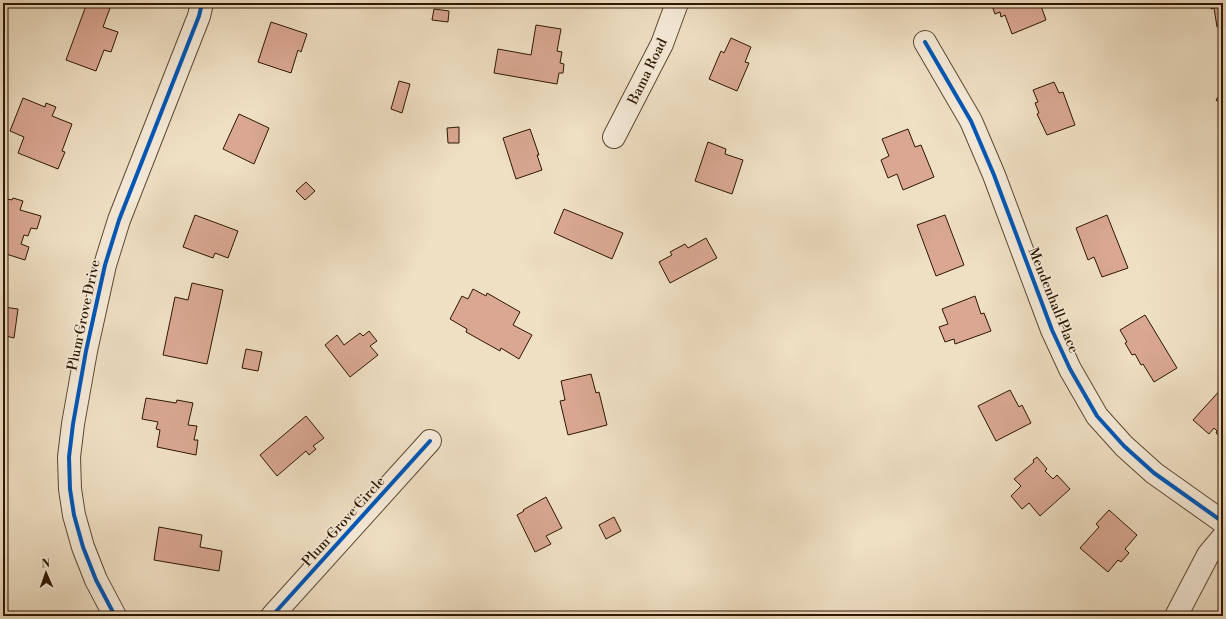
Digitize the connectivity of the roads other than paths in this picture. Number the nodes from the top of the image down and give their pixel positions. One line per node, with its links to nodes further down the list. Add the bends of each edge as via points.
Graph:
1 (202, 3): 8 (street, Plum Grove Drive, via 119,220 107,258 73,424 69,457 74,515 96,580)
2 (678, 3): 4 (street, Bama Road, via 662,44)
3 (925, 42): 6 (street, Mendenhall Place, via 971,121 1052,330 1070,369 1097,416 1124,446 1154,473)
4 (614, 137)
5 (430, 441): 9 (street, Plum Grove Circle)
6 (1223, 522)
7 (1223, 537): 10 (street, via 1208,555)
8 (115, 616)
9 (272, 616)
10 (1176, 616)

